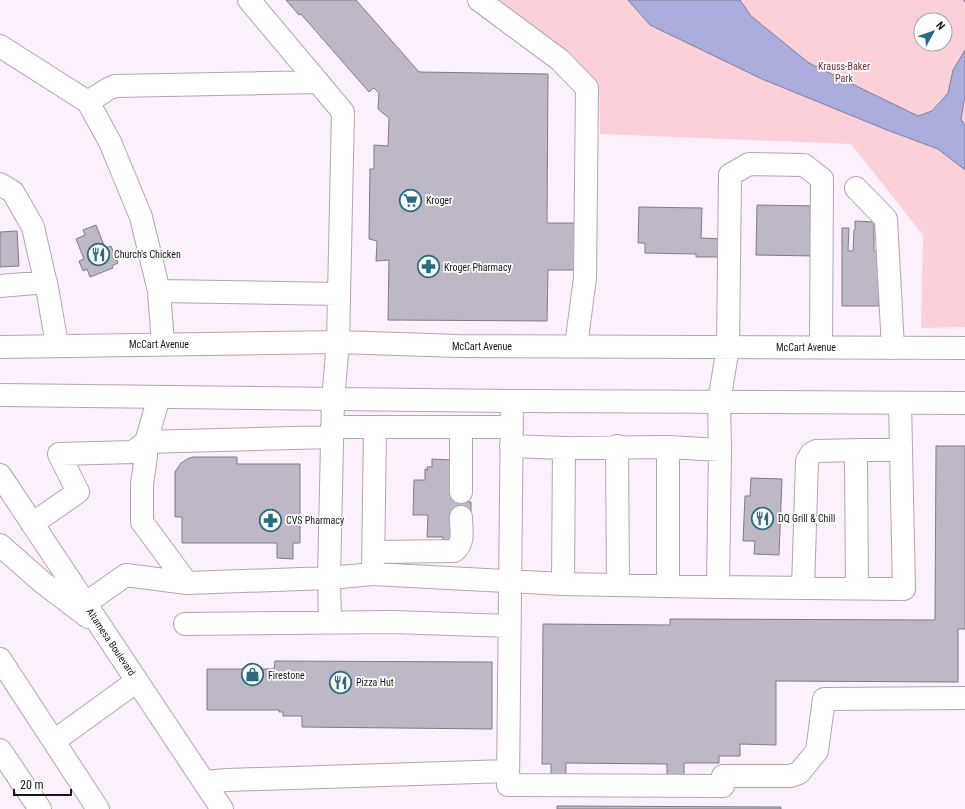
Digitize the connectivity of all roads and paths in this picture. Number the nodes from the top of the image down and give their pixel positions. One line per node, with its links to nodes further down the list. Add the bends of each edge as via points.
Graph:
1 (249, 0): 4 (main road)
2 (479, 0): 15 (main road, via 560,60 587,88 585,278)
3 (0, 46): 5 (main road)
4 (318, 82): 5 (main road, via 115,86); 11 (main road, via 343,112)
5 (88, 102): 10 (main road, via 110,142 141,217)
6 (0, 184): 8 (main road, via 13,192 33,227)
7 (856, 188): 19 (main road, via 886,219)
8 (46, 282): 9 (main road); 14 (main road)
9 (0, 286)
10 (159, 290): 11 (main road); 13 (main road)
11 (339, 294): 12 (main road)
12 (338, 342): 13 (main road, McCart Avenue); 15 (main road, McCart Avenue); 23 (main road)
13 (163, 344): 14 (main road, McCart Avenue)
14 (57, 345): 16 (main road, McCart Avenue)
15 (576, 346): 17 (main road, McCart Avenue)
16 (0, 347)
17 (728, 347): 18 (main road, McCart Avenue); 18 (main road, via 730,175 749,164 804,165 822,179); 25 (main road)
18 (821, 347): 19 (main road, McCart Avenue)
19 (893, 348): 20 (main road, McCart Avenue)
20 (965, 348)
21 (0, 395): 22 (main road)
22 (159, 397): 23 (main road); 32 (main road)
23 (333, 399): 24 (main road); 30 (main road)
24 (512, 401): 25 (main road); 31 (main road)
25 (719, 402): 26 (main road); 36 (main road)
26 (900, 403): 27 (main road); 37 (main road)
27 (965, 403)
28 (375, 427): 29 (main road); 30 (main road); 44 (main road)
29 (461, 427): 31 (main road); 40 (main road)
30 (332, 432): 32 (main road); 46 (main road)
31 (511, 437): 35 (main road); 47 (main road)
32 (146, 442): 42 (main road, via 133,452 59,454 78,492); 48 (main road, via 142,522)
33 (617, 446): 34 (main road); 35 (main road); 50 (main road)
34 (668, 447): 36 (main road); 51 (main road)
35 (564, 448): 49 (main road)
36 (720, 450): 52 (main road)
37 (901, 450): 38 (main road); 54 (main road, via 904,589)
38 (859, 454): 53 (main road, via 816,451 807,461); 54 (main road)
39 (0, 475): 42 (main road, Altamesa Boulevard)
40 (461, 492)
41 (461, 517): 44 (main road, via 461,543 454,551)
42 (32, 524): 55 (main road, Altamesa Boulevard)
43 (0, 545): 59 (main road, via 42,582)
44 (374, 552): 45 (main road)
45 (373, 574): 46 (main road); 47 (main road)
46 (329, 578): 48 (main road); 56 (main road)
47 (510, 581): 49 (main road); 58 (main road)
48 (187, 583): 55 (main road, via 126,575)
49 (563, 584): 50 (main road)
50 (618, 584): 51 (main road)
51 (668, 586): 52 (main road)
52 (718, 587): 53 (main road)
53 (803, 588): 54 (main road)
54 (857, 588)
55 (86, 603): 59 (main road, Altamesa Boulevard)
56 (330, 622): 57 (main road); 58 (main road)
57 (185, 624)
58 (510, 626): 65 (main road)
59 (103, 629): 61 (main road, Altamesa Boulevard)
60 (0, 659): 63 (main road)
61 (137, 680): 63 (main road); 66 (main road, Altamesa Boulevard)
62 (965, 698): 65 (main road, via 824,699 817,751 799,772 790,776 723,776 723,786 508,785)
63 (54, 741): 68 (main road)
64 (0, 750): 67 (main road)
65 (508, 771): 66 (main road)
66 (205, 782): 69 (main road, Altamesa Boulevard)
67 (40, 809)
68 (98, 809)
69 (222, 809)

